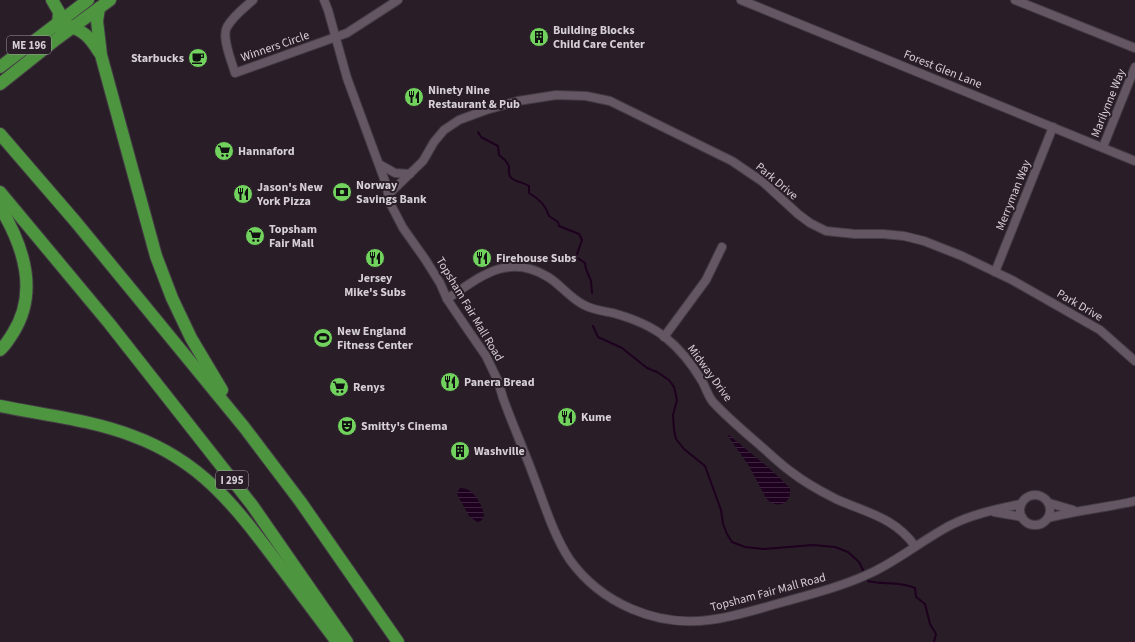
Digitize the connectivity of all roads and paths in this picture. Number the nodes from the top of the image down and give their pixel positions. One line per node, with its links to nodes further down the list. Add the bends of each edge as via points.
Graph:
1 (52, 0): 10 (highway, via 59,12)
2 (88, 0): 10 (highway, ME 196)
3 (110, 0): 9 (highway, ME 196)
4 (253, 0): 12 (street, Winners Circle, via 226,28 226,42 235,73)
5 (324, 0): 12 (street, Topsham Fair Mall Road)
6 (398, 0): 12 (street, via 347,33)
7 (741, 0): 19 (street, Forest Glen Lane)
8 (1015, 0): 14 (street)
9 (99, 8): 11 (highway, ME 196); 15 (highway, via 97,21)
10 (59, 22): 11 (highway); 13 (highway); 16 (highway, ME 196)
11 (72, 27): 13 (highway, ME 196); 15 (highway, via 89,36)
12 (335, 37): 23 (street, Topsham Fair Mall Road, via 347,78)
13 (54, 41): 18 (highway, ME 196)
14 (1135, 48)
15 (101, 55): 35 (highway, via 144,217 164,278 191,338)
16 (0, 67)
17 (1135, 68): 21 (street, Marilynne Way)
18 (0, 84)
19 (1053, 127): 21 (street, Forest Glen Lane); 29 (street, Merryman Way)
20 (0, 134): 35 (highway)
21 (1103, 147): 22 (street, Forest Glen Lane)
22 (1135, 161)
23 (379, 164): 24 (street, via 395,172); 26 (street, Topsham Fair Mall Road)
24 (410, 174): 26 (street, Park Drive); 29 (street, Park Drive, via 423,161 444,130 459,120 518,101 556,95 586,96 610,101 732,161 763,182 804,219 826,231 904,236 955,253)
25 (0, 192): 45 (highway, I 295, via 109,323 252,505)
26 (388, 195): 30 (street, Topsham Fair Mall Road, via 403,228 433,271)
27 (0, 207): 32 (highway, via 18,243 27,280 26,302 19,323)
28 (722, 247): 31 (street, via 706,280)
29 (995, 272): 33 (street, Park Drive, via 1100,330)
30 (447, 299): 31 (street, Midway Drive, via 486,273 499,268 524,267 550,278 583,305 644,324); 43 (street, Topsham Fair Mall Road, via 486,356 498,381 554,531 570,560 607,596 653,616 687,621 708,620 766,607 842,585 890,564)
31 (664, 337): 43 (street, Midway Drive, via 691,365 713,401 783,465 822,492 889,521 906,534)
32 (0, 350)
33 (1135, 361)
34 (0, 406): 44 (highway, via 126,433 150,443 188,465 221,492 240,513)
35 (244, 427): 46 (highway, via 300,501)
36 (1135, 500): 39 (street)
37 (1049, 503): 38 (street, via 1041,496 1033,495); 39 (street); 42 (street)
38 (1021, 504): 40 (street, Topsham Fair Mall Road); 41 (street)
39 (1076, 511): 42 (street)
40 (989, 512): 41 (street, Topsham Fair Mall Road); 43 (street, Topsham Fair Mall Road, via 960,520)
41 (1022, 517): 42 (street, via 1027,523 1034,525 1041,524)
42 (1048, 518)
43 (915, 546)
44 (337, 642)
45 (347, 642)
46 (398, 642)

